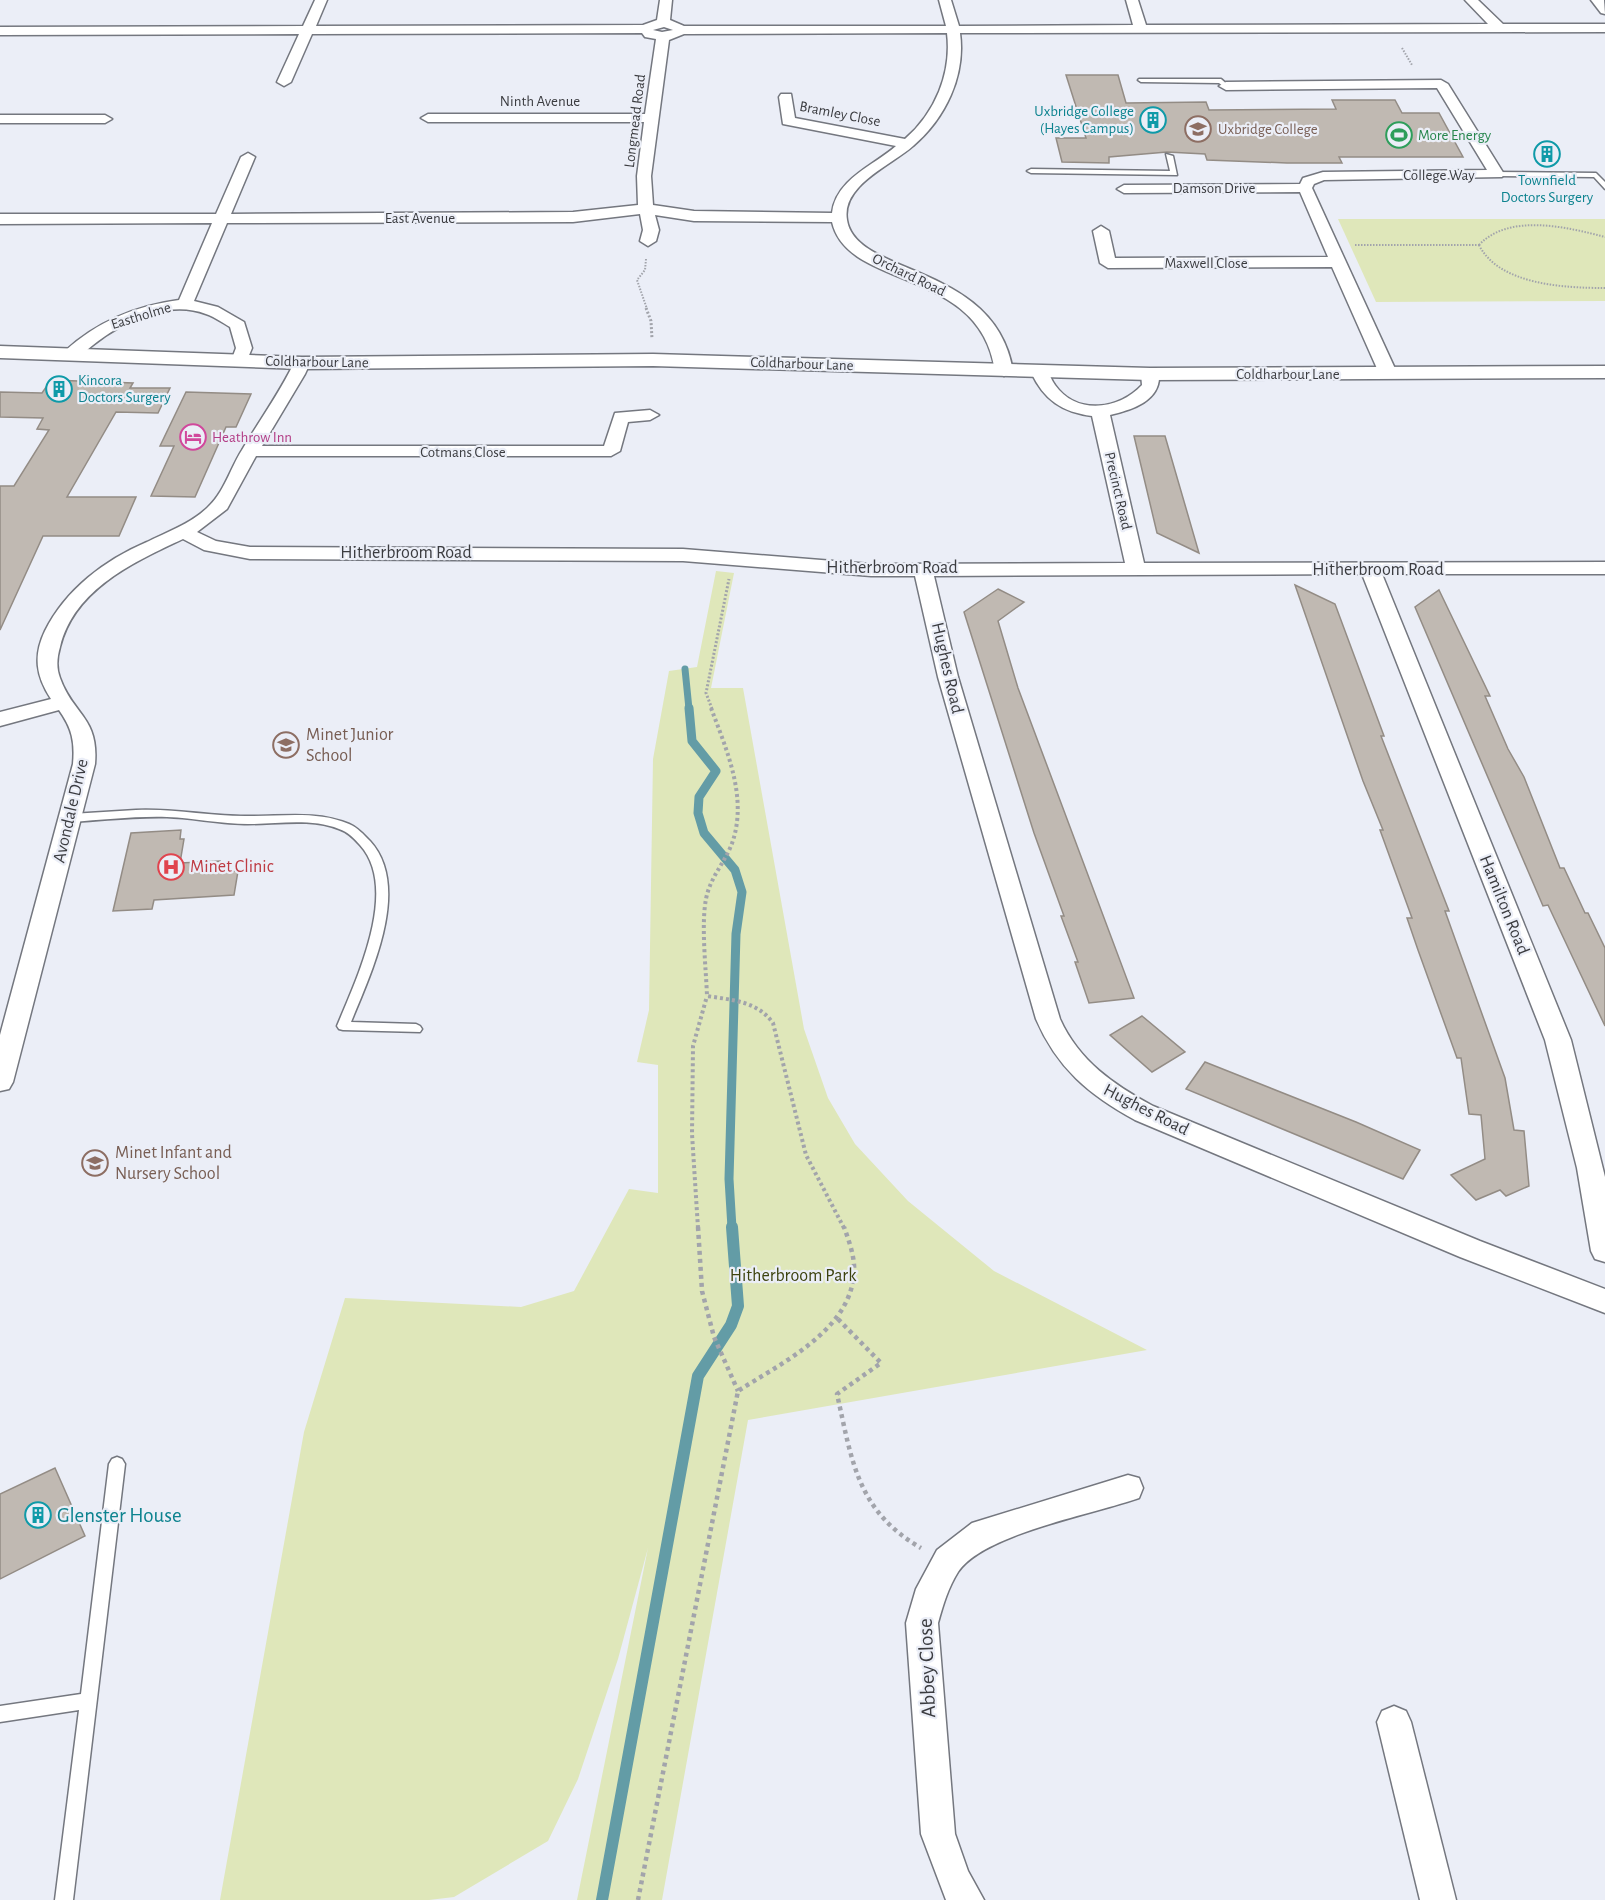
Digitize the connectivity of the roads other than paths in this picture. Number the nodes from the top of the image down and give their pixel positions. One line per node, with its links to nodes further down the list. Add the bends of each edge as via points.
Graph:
1 (321, 0): 10 (street)
2 (666, 0): 13 (street, Longmead Road)
3 (945, 0): 11 (street)
4 (1132, 0): 12 (street)
5 (1471, 0): 8 (street)
6 (1597, 0): 7 (street)
7 (1605, 10)
8 (1499, 28): 9 (street); 12 (street)
9 (1605, 28)
10 (307, 29): 13 (street, via 645,29 650,34); 14 (street); 16 (street)
11 (954, 29): 12 (street); 13 (street, via 681,30 675,34); 23 (street, via 957,48 948,86 932,116)
12 (1141, 29)
13 (663, 30): 20 (street, Longmead Road)
14 (0, 32)
15 (1141, 80): 17 (lane, via 1221,81)
16 (284, 82)
17 (1226, 86): 28 (street, College Way, via 1441,84)
18 (786, 98): 23 (street, Bramley Close, via 788,121)
19 (428, 118): 20 (street, Ninth Avenue)
20 (652, 118): 34 (street, Longmead Road, via 643,193)
21 (0, 119): 22 (street)
22 (105, 119)
23 (908, 144): 35 (street, via 855,183 842,202)
24 (1169, 156): 30 (lane, via 1174,173)
25 (248, 157): 37 (street, Eastholme)
26 (1588, 164): 29 (lane)
27 (1031, 171): 30 (lane)
28 (1497, 174): 29 (lane); 32 (street, College Way, via 1323,176 1308,181)
29 (1596, 175): 31 (lane)
30 (1140, 181): 32 (street, Damson Drive); 33 (street, Damson Drive)
31 (1605, 187)
32 (1305, 188): 40 (street)
33 (1124, 189)
34 (646, 209): 35 (street, East Avenue, via 694,216); 37 (street, East Avenue, via 573,217); 39 (street, Longmead Road, via 651,230)
35 (839, 218): 46 (street, Orchard Road, via 843,234 862,251 943,290 980,318 998,342)
36 (0, 219): 37 (street, East Avenue)
37 (222, 219): 41 (street, Eastholme)
38 (1101, 231): 40 (street, Maxwell Close, via 1108,263)
39 (648, 241)
40 (1334, 255): 49 (street)
41 (185, 304): 43 (street, Eastholme, via 149,310 112,323 89,337); 44 (street, Eastholme, via 212,310 235,321 244,348)
42 (0, 352): 43 (street, Coldharbour Lane)
43 (71, 355): 44 (street, Coldharbour Lane)
44 (238, 361): 45 (street, Coldharbour Lane)
45 (302, 363): 46 (street, Coldharbour Lane, via 653,360); 53 (street, Avondale Drive)
46 (1004, 371): 47 (street, Coldharbour Lane)
47 (1040, 372): 50 (street, Coldharbour Lane); 51 (street, via 1046,386 1062,402)
48 (1605, 372): 49 (street, Coldharbour Lane)
49 (1388, 373): 50 (street, Coldharbour Lane)
50 (1150, 374): 51 (street, via 1150,386 1137,402 1122,409)
51 (1100, 411): 57 (street, Precinct Road)
52 (650, 416): 53 (street, Cotmans Close, via 621,417 612,451)
53 (249, 451): 54 (street, Avondale Drive, via 227,497)
54 (183, 532): 56 (street, Hitherbroom Road, via 211,546 250,553 683,555 838,569); 59 (street, Avondale Drive, via 114,568 62,616 46,661)
55 (1605, 568): 58 (street, Hitherbroom Road)
56 (923, 569): 57 (street, Hitherbroom Road); 65 (street, Hughes Road, via 948,677 1037,984 1055,1035 1078,1069 1097,1086 1144,1113)
57 (1136, 570): 58 (street, Hitherbroom Road)
58 (1370, 570): 64 (street, Hamilton Road, via 1558,1040 1590,1168)
59 (64, 702): 60 (street); 61 (street, Avondale Drive, via 76,718 85,742 84,764)
60 (0, 719)
61 (71, 818): 62 (lane, via 157,813 248,820 294,818 325,822 354,832 374,853 382,880 376,943 343,1026); 63 (street, Avondale Drive)
62 (416, 1029)
63 (0, 1082)
64 (1605, 1251)
65 (1605, 1301)
66 (117, 1464): 68 (lane)
67 (1128, 1488): 72 (street, Abbey Close, via 983,1533 948,1560 932,1589 922,1623 938,1834 954,1880)
68 (88, 1701): 69 (lane); 71 (lane)
69 (0, 1714)
70 (1394, 1722): 73 (street)
71 (64, 1900)
72 (966, 1900)
73 (1438, 1900)

